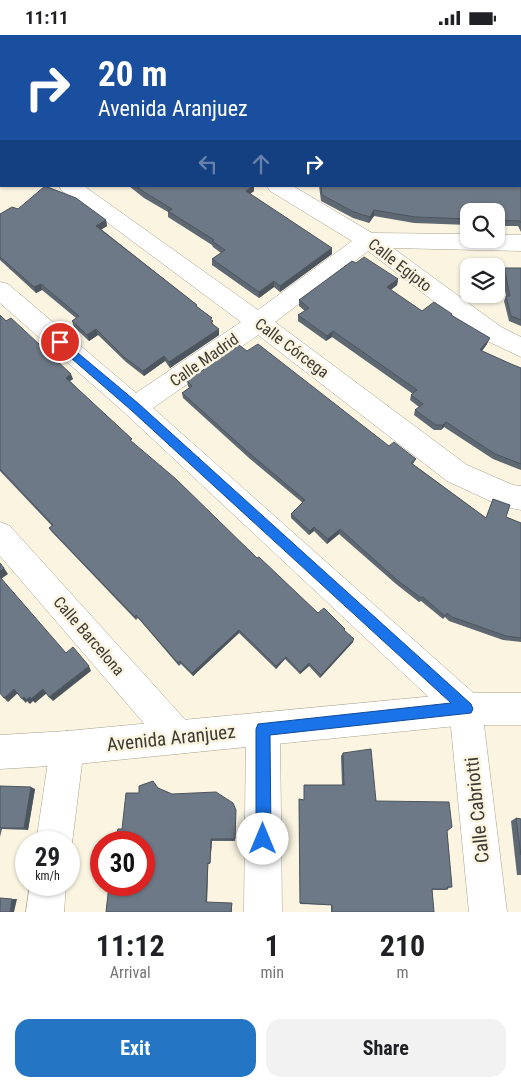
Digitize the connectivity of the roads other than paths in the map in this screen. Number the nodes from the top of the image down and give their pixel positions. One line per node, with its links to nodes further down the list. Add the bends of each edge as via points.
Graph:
1 (71, 187): 6 (street, Calle Córcega)
2 (279, 187): 3 (street, Calle Egipto)
3 (368, 240): 4 (street); 6 (street, Calle Madrid); 7 (street, Calle Egipto, via 492,333)
4 (521, 243)
5 (0, 290): 8 (street)
6 (258, 322): 8 (street, Calle Madrid); 9 (street, Calle Córcega, via 457,473 511,497)
7 (521, 349)
8 (135, 407): 11 (street)
9 (521, 498)
10 (0, 535): 14 (street, Calle Barcelona)
11 (466, 709): 12 (street, Avenida Aranjuez); 13 (street, Avenida Aranjuez); 21 (street, Calle Cabriotti)
12 (521, 709)
13 (263, 729): 14 (street, Avenida Aranjuez); 20 (street)
14 (178, 737): 15 (street, Avenida Aranjuez)
15 (67, 748): 16 (street, Avenida Aranjuez); 17 (street)
16 (0, 752)
17 (56, 831)
18 (46, 896): 19 (street)
19 (44, 912)
20 (263, 912)
21 (488, 912)

